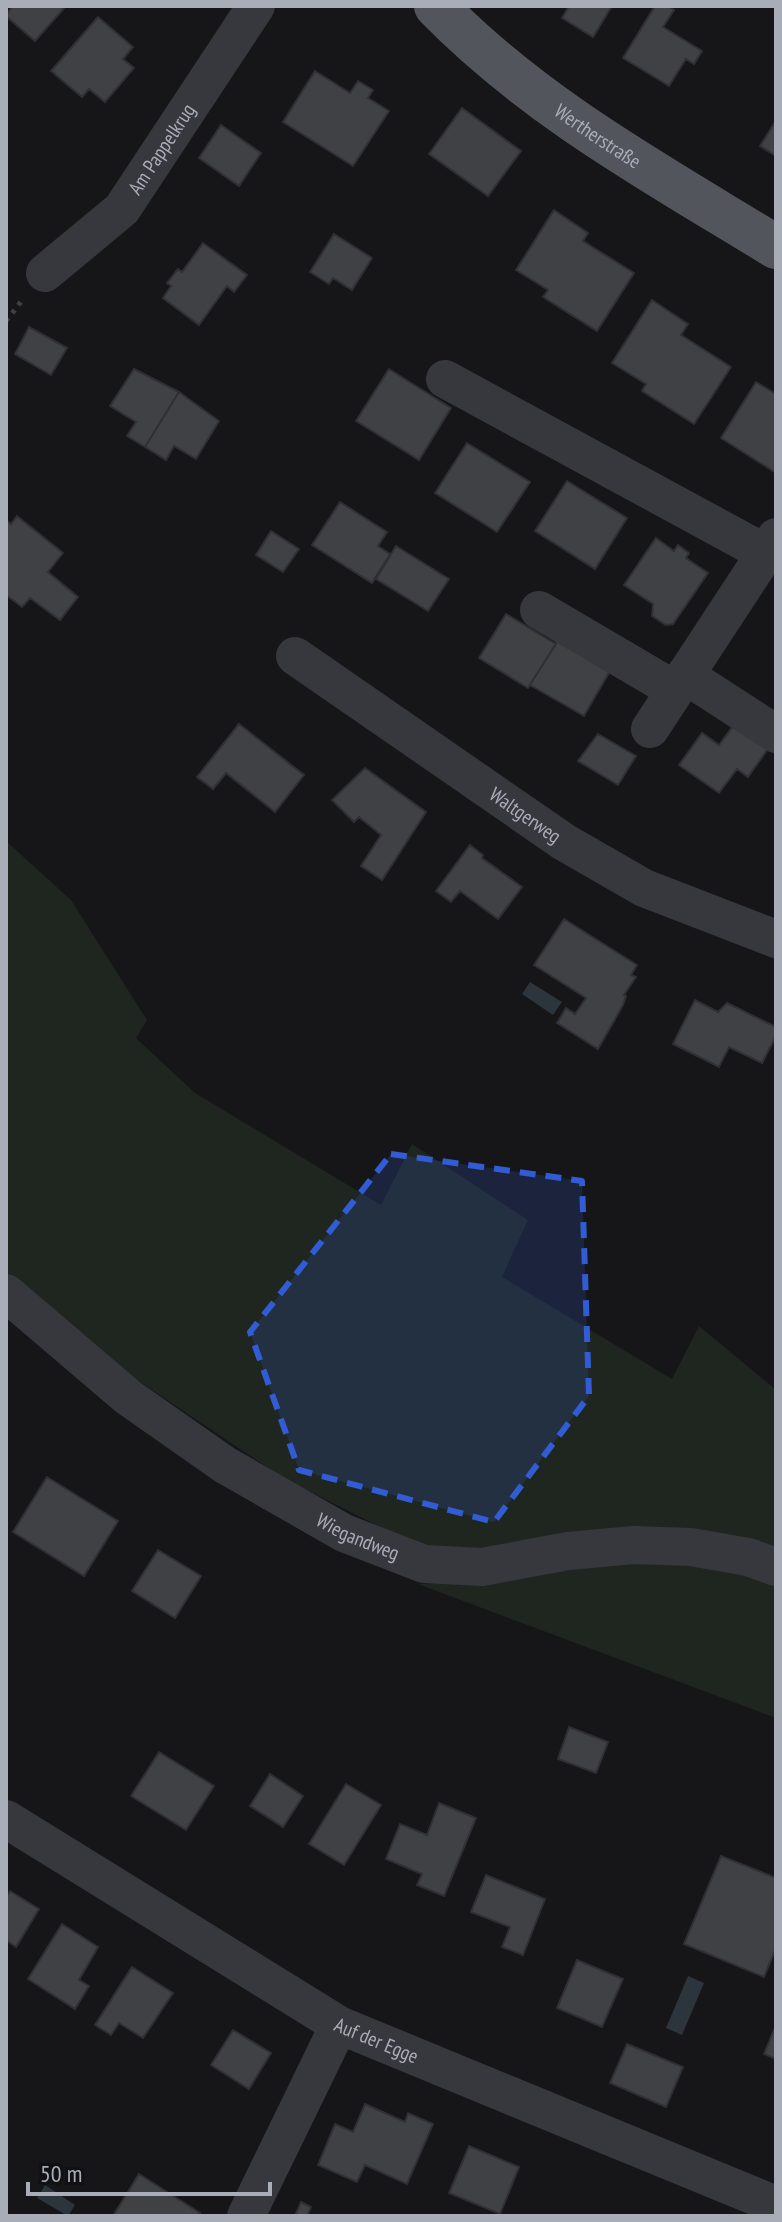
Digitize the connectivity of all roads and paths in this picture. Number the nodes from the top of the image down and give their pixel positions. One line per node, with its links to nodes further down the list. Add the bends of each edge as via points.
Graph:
1 (256, 6): 4 (street, Am Pappelkrug, via 122,209)
2 (436, 6): 3 (main road, Wertherstraße, via 468,39 564,116)
3 (776, 247)
4 (45, 273)
5 (445, 379): 6 (street)
6 (771, 545): 9 (street)
7 (539, 610): 9 (street)
8 (295, 656): 12 (street, Waltgerweg, via 564,842 644,888)
9 (680, 683): 10 (street); 11 (street)
10 (650, 729)
11 (776, 734)
12 (776, 939)
13 (6, 1293): 14 (street, Wiegandweg, via 128,1397 225,1465 344,1533 424,1564 482,1567 634,1545 691,1547)
14 (776, 1567)
15 (6, 1819): 16 (street, Auf der Egge)
16 (339, 2025): 17 (street, Auf der Egge); 18 (street)
17 (776, 2205)
18 (246, 2216)

